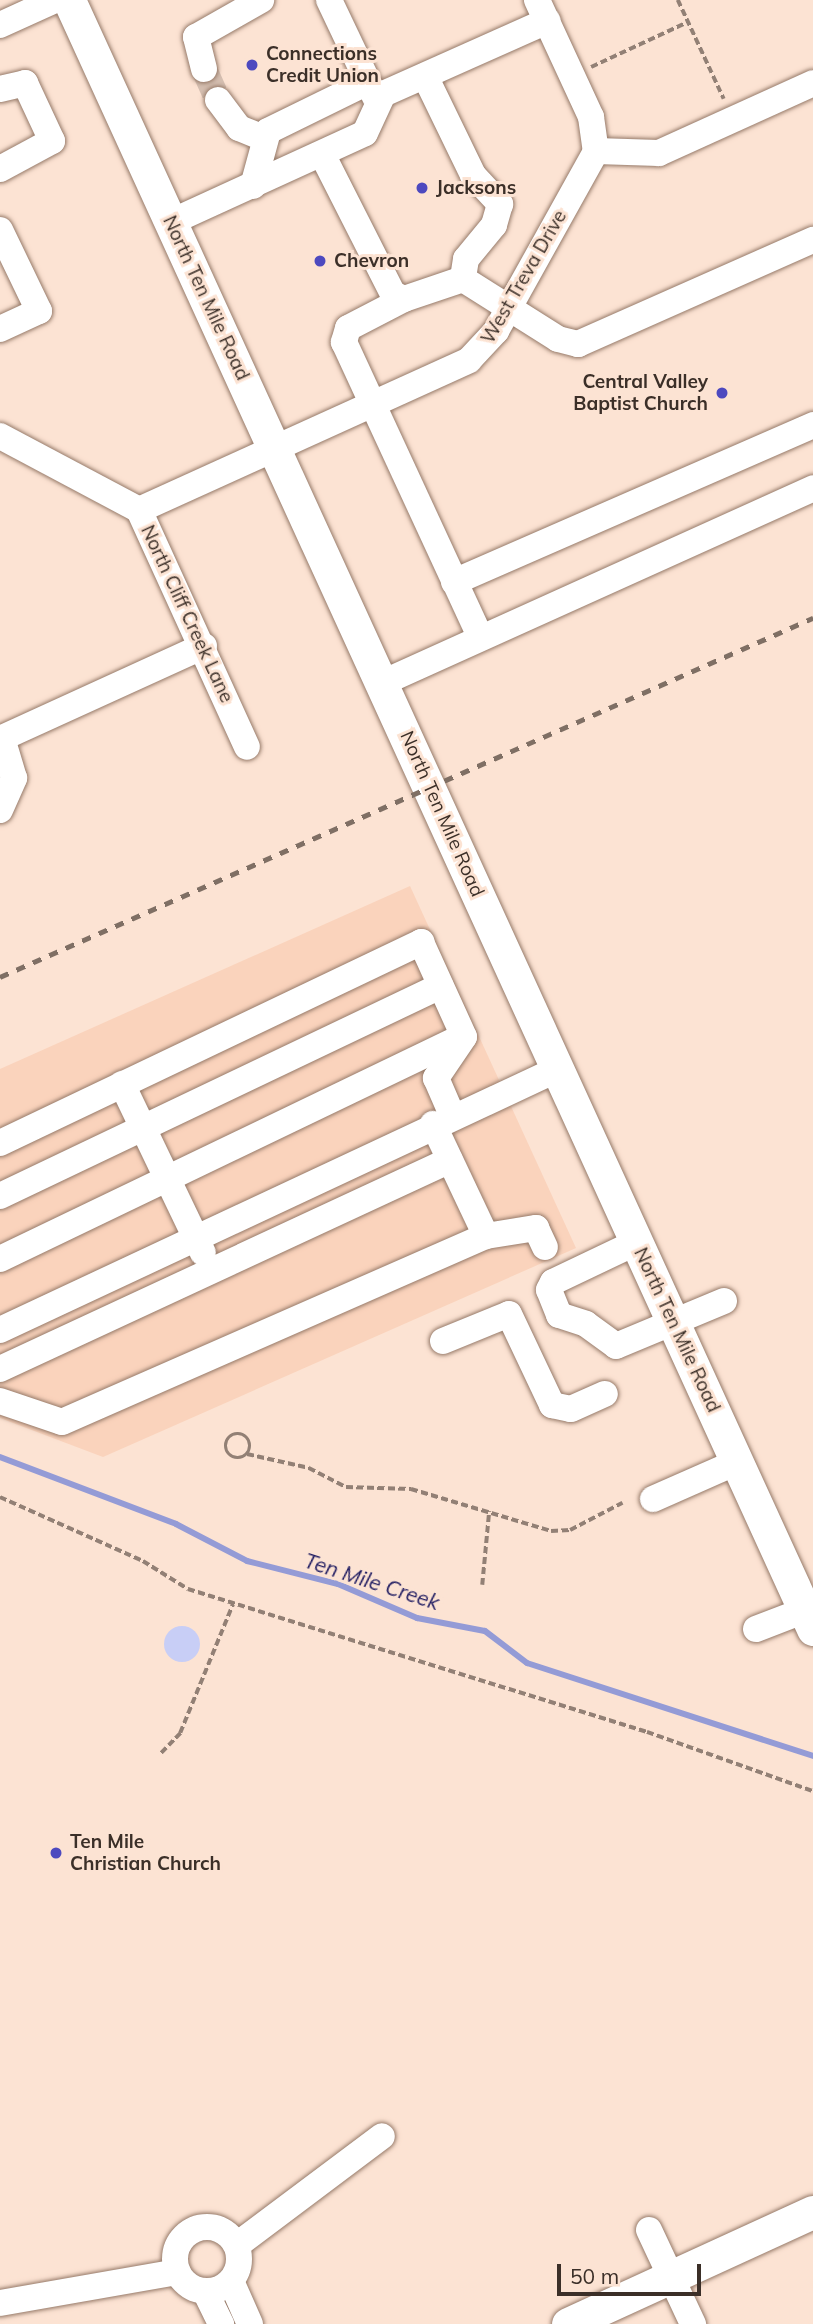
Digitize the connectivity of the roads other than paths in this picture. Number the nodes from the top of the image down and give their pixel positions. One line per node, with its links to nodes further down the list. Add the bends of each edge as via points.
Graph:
1 (55, 0): 6 (street)
2 (69, 0): 18 (main road, North Ten Mile Road)
3 (261, 0): 7 (street, via 196,37)
4 (329, 0): 10 (street)
5 (542, 10): 8 (street); 14 (street, via 591,117)
6 (0, 25)
7 (204, 69)
8 (425, 76): 10 (street); 21 (street, via 473,175 500,204 494,225 466,259)
9 (813, 83): 14 (street, via 659,153)
10 (372, 92): 13 (street, via 274,126); 15 (street, via 365,133)
11 (14, 96): 16 (street, via 25,83 52,141)
12 (218, 100): 13 (street, via 239,128)
13 (264, 138): 17 (street)
14 (596, 151): 23 (street, West Treva Drive)
15 (321, 154): 17 (street); 22 (street, via 383,283)
16 (0, 169)
17 (253, 186): 18 (street)
18 (172, 222): 28 (main road, North Ten Mile Road)
19 (0, 230): 24 (street, via 39,311)
20 (813, 240): 23 (street, via 578,344 558,339)
21 (463, 279): 22 (street); 23 (street)
22 (404, 299): 25 (street, via 344,335)
23 (511, 305): 25 (street, West Treva Drive, via 469,360)
24 (0, 329)
25 (372, 405): 28 (street, West Treva Drive); 31 (street)
26 (813, 425): 31 (street)
27 (0, 436): 30 (street, North Cliff Creek Lane)
28 (275, 449): 30 (street, West Treva Drive); 34 (main road, North Ten Mile Road)
29 (813, 488): 32 (street)
30 (139, 510): 33 (street, North Cliff Creek Lane)
31 (454, 582): 32 (street)
32 (480, 637): 34 (street)
33 (204, 646): 35 (street); 36 (street, North Cliff Creek Lane)
34 (382, 683): 40 (main road, North Ten Mile Road)
35 (1, 737): 37 (street, via 14,778)
36 (247, 747)
37 (0, 810)
38 (441, 986): 39 (street); 41 (street, via 421,942); 43 (street)
39 (464, 1037): 42 (street, via 436,1078); 46 (street)
40 (558, 1069): 42 (street); 50 (main road, North Ten Mile Road)
41 (122, 1084): 43 (street); 44 (street)
42 (442, 1120): 45 (street); 49 (street)
43 (143, 1128): 46 (street); 47 (street)
44 (0, 1143)
45 (450, 1160): 48 (street); 53 (street)
46 (168, 1179): 49 (street); 52 (street)
47 (0, 1196)
48 (486, 1236): 51 (street, via 536,1228); 60 (street, via 62,1422)
49 (195, 1237): 53 (street); 56 (street)
50 (637, 1242): 55 (main road, North Ten Mile Road); 55 (street, via 553,1282 549,1290 559,1315 586,1324 616,1346)
51 (545, 1247)
52 (0, 1259)
53 (211, 1271): 58 (street)
54 (724, 1301): 55 (street)
55 (672, 1320): 61 (main road, North Ten Mile Road)
56 (0, 1331)
57 (443, 1340): 59 (street, via 509,1314 552,1405 571,1409)
58 (0, 1369)
59 (606, 1394)
60 (0, 1401)
61 (737, 1462): 62 (street); 63 (main road, North Ten Mile Road)
62 (653, 1499)
63 (810, 1615): 64 (street)
64 (756, 1629)
65 (382, 2136): 68 (street)
66 (813, 2212): 70 (main road)
67 (649, 2230): 70 (street)
68 (237, 2245): 69 (street, via 218,2228 193,2229 176,2247); 71 (street)
69 (177, 2272): 72 (street); 73 (street)
70 (670, 2277): 76 (main road); 77 (street)
71 (231, 2281): 72 (street); 75 (street)
72 (205, 2291): 74 (street)
73 (0, 2303)
74 (221, 2324)
75 (250, 2324)
76 (568, 2324)
77 (693, 2324)

